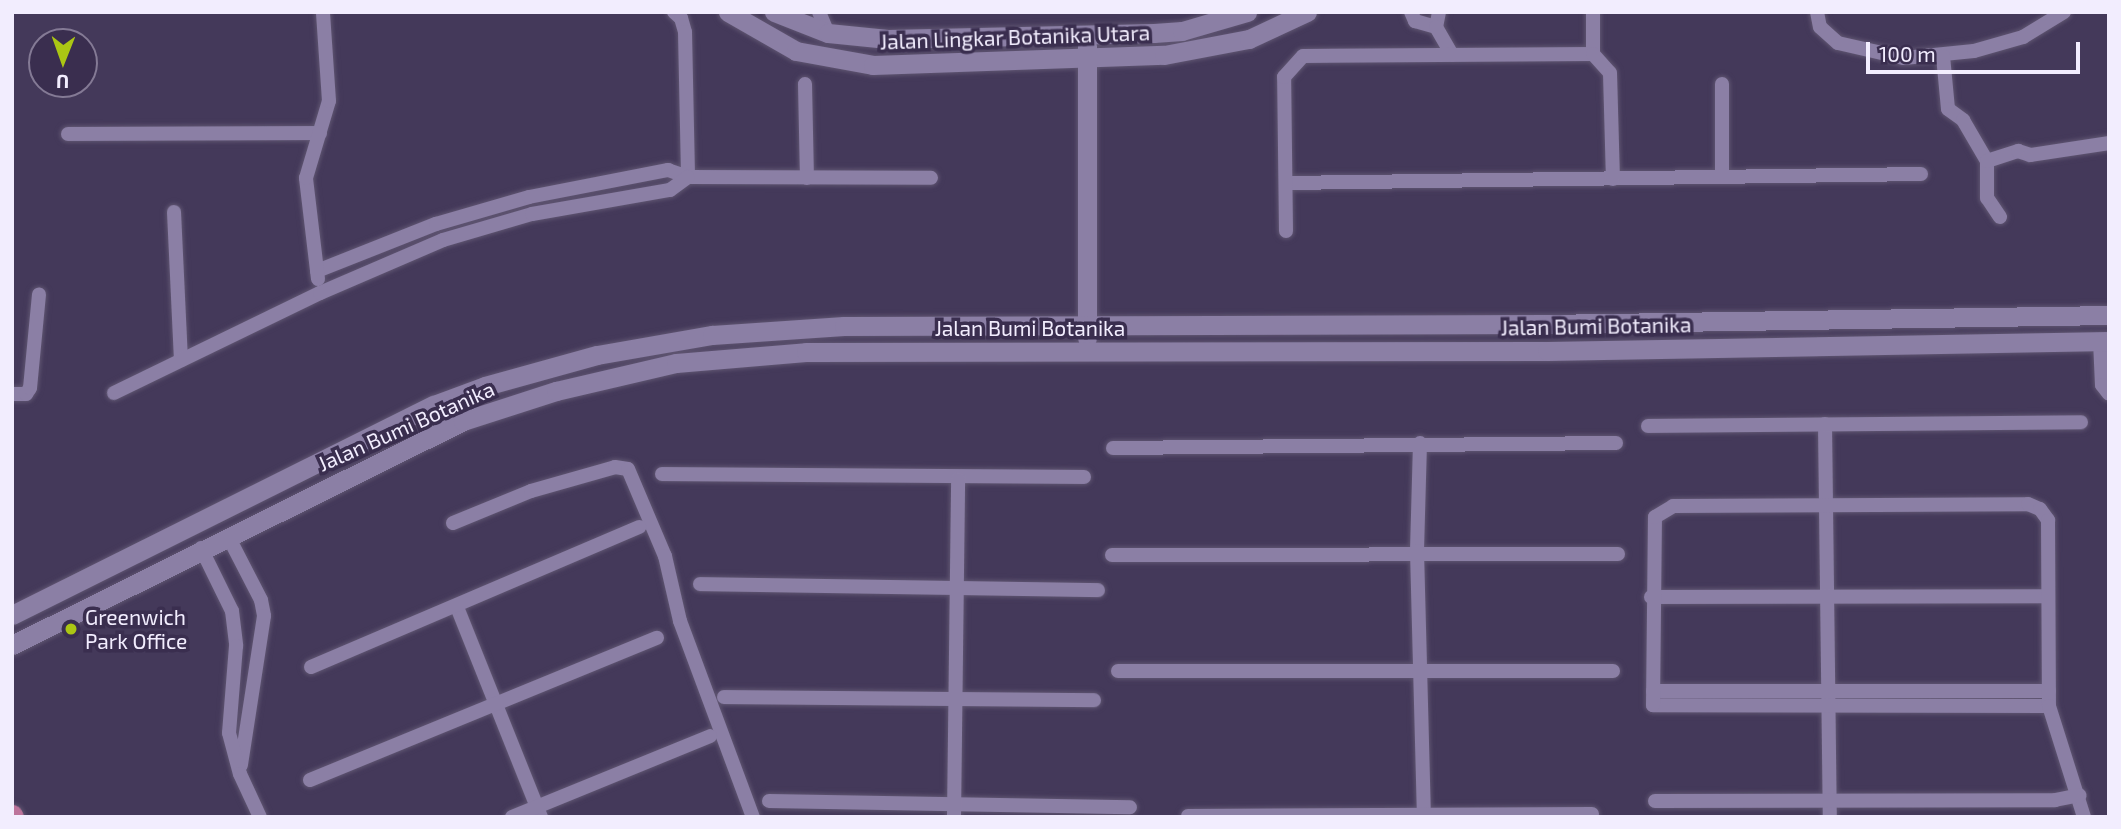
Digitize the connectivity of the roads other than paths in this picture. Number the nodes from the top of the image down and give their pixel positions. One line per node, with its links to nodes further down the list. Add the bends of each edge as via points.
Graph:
1 (323, 12): 21 (street, via 329,101)
2 (674, 12): 26 (street, via 685,32)
3 (728, 12): 18 (main road, Jalan Lingkar Botanika Utara, via 772,41 842,62)
4 (774, 12): 13 (main road, Jalan Lingkar Botanika Utara)
5 (820, 12): 13 (street)
6 (1247, 12): 14 (main road, Jalan Lingkar Botanika Utara, via 1182,31)
7 (1307, 12): 18 (main road, Jalan Lingkar Botanika Utara, via 1249,39 1207,50)
8 (1412, 12): 12 (street, via 1415,21)
9 (1593, 12): 15 (street)
10 (1817, 12): 17 (street, via 1820,27 1839,43 1903,58)
11 (2064, 12): 17 (street, via 2023,37)
12 (1437, 19): 16 (street)
13 (828, 33): 14 (main road, Jalan Lingkar Botanika Utara, via 888,39)
14 (1087, 34): 18 (main road)
15 (1592, 54): 16 (street); 30 (street, via 1610,72)
16 (1452, 55): 31 (street, via 1303,56 1291,64 1284,77)
17 (1943, 56): 24 (street, via 1948,109 1963,120)
18 (1087, 59): 40 (main road)
19 (805, 84): 28 (street)
20 (1723, 84): 27 (street)
21 (320, 133): 22 (street); 35 (street, via 306,178)
22 (68, 134)
23 (2109, 143): 24 (street, via 2030,155 2018,151)
24 (1987, 161): 33 (street, via 1987,198)
25 (1921, 174): 27 (street)
26 (688, 177): 28 (street); 35 (street, via 668,170 529,197 436,224); 36 (street, via 670,190 532,214 443,240)
27 (1722, 177): 30 (street)
28 (807, 178): 29 (street)
29 (931, 178)
30 (1613, 178): 31 (street)
31 (1286, 183): 34 (street)
32 (174, 212): 44 (street)
33 (2000, 217)
34 (1286, 231)
35 (317, 271): 36 (street)
36 (320, 292): 44 (street)
37 (39, 294): 47 (street, via 30,388 26,394)
38 (2109, 315): 39 (main road, Jalan Bumi Botanika)
39 (1545, 324): 40 (main road, Jalan Bumi Botanika); 43 (main road)
40 (1087, 325): 42 (main road); 45 (main road, Jalan Bumi Botanika, via 749,330 597,355)
41 (2104, 341): 43 (main road, Jalan Bumi Botanika); 48 (street, via 2102,385)
42 (1087, 350): 43 (main road, Jalan Bumi Botanika); 49 (main road, Jalan Bumi Botanika, via 806,352 715,358 629,371)
43 (1547, 351)
44 (181, 360): 46 (street)
45 (485, 386): 49 (main road); 74 (main road, Jalan Bumi Botanika, via 363,439)
46 (114, 393)
47 (12, 394)
48 (2109, 394)
49 (494, 410): 62 (main road, Jalan Bumi Botanika, via 386,456)
50 (2081, 422): 51 (street)
51 (1825, 424): 52 (street); 59 (street)
52 (1648, 426)
53 (1420, 443): 54 (street); 55 (street); 64 (street)
54 (1616, 443)
55 (1113, 448)
56 (662, 474): 58 (street)
57 (1084, 477): 58 (street)
58 (958, 479): 68 (street)
59 (1826, 505): 70 (street, via 2028,505 2040,509 2048,520); 71 (street, via 1664,509 1652,524); 72 (street)
60 (453, 523): 105 (street, via 531,491 615,467 628,469 664,556 680,621)
61 (639, 527): 73 (street)
62 (228, 536): 63 (main road, Jalan Bumi Botanika); 91 (street, via 261,600 264,616)
63 (201, 548): 76 (main road, Jalan Bumi Botanika); 91 (street, via 235,626 229,733)
64 (1418, 551): 65 (street); 66 (street); 79 (street)
65 (1618, 554)
66 (1112, 555)
67 (700, 584): 68 (street)
68 (958, 588): 69 (street); 85 (street)
69 (1098, 590)
70 (2047, 596): 72 (street); 82 (street)
71 (1651, 597): 72 (street); 84 (street)
72 (1827, 597): 81 (street)
73 (457, 607): 77 (street); 87 (street)
74 (12, 615)
75 (657, 638): 87 (street)
76 (12, 645)
77 (311, 667)
78 (1118, 671): 79 (street)
79 (1419, 671): 80 (street); 101 (street)
80 (1613, 671)
81 (1828, 691): 82 (street); 84 (street); 88 (street)
82 (2049, 691): 89 (street)
83 (724, 697): 85 (street)
84 (1653, 698): 88 (street)
85 (957, 699): 86 (street); 98 (street)
86 (1094, 700)
87 (496, 704): 92 (street); 99 (street)
88 (1829, 706): 89 (street); 96 (street)
89 (2049, 706): 93 (street)
90 (710, 736): 99 (street)
91 (240, 774): 103 (street)
92 (310, 780)
93 (2080, 794): 96 (street, via 2055,800); 107 (street)
94 (769, 801): 98 (street)
95 (1655, 801): 96 (street)
96 (1829, 802): 106 (street)
97 (1130, 807): 98 (street)
98 (954, 811)
99 (539, 812): 104 (street)
100 (1592, 814): 101 (street)
101 (1424, 815): 102 (street)
102 (1188, 816)
103 (260, 817)
104 (512, 817)
105 (753, 817)
106 (1830, 817)
107 (2084, 817)

